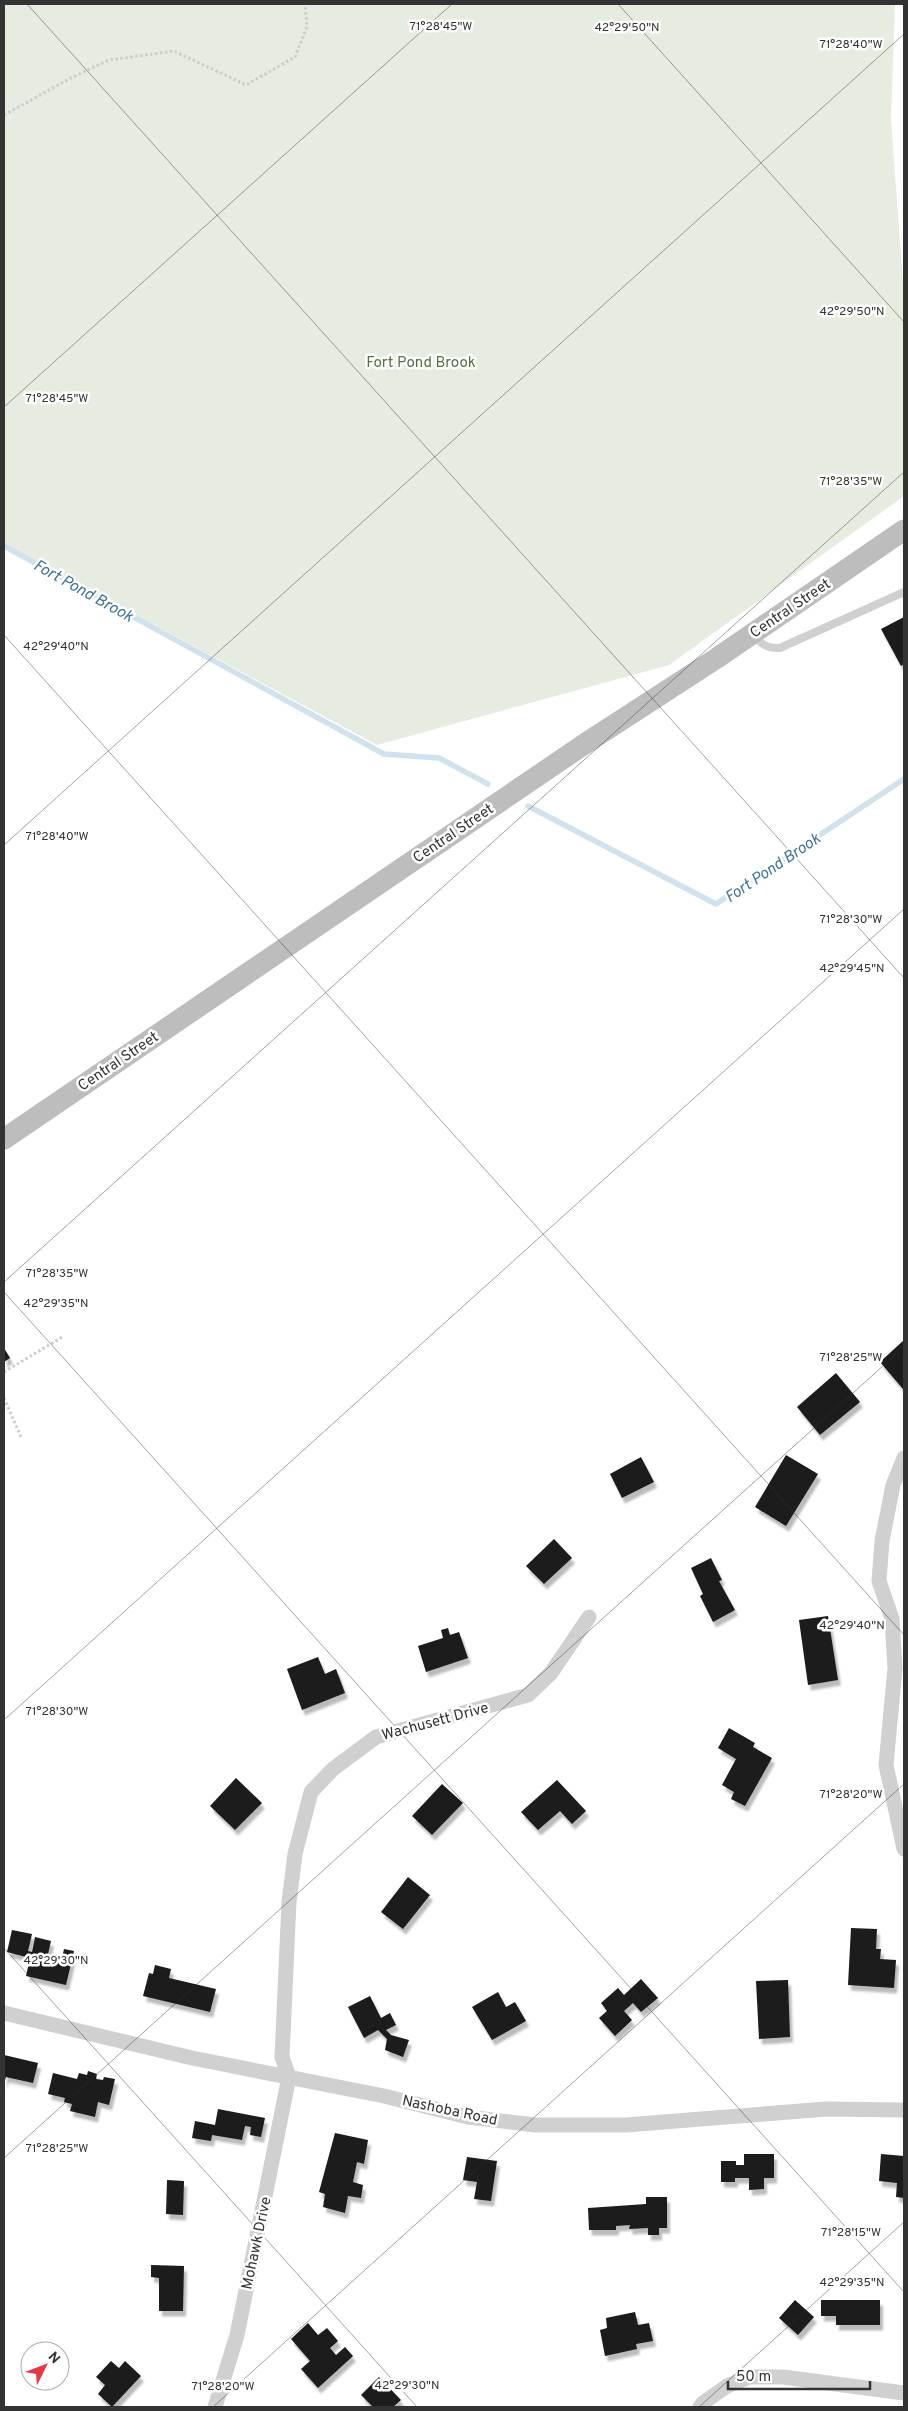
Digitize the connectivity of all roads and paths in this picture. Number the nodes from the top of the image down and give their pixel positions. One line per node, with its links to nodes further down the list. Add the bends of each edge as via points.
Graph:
1 (305, 4): 2 (path, via 307,27 295,57 246,85 174,51 109,60)
2 (4, 115)
3 (904, 530): 5 (street, Central Street)
4 (904, 592): 5 (lane, via 780,648 771,649)
5 (752, 633): 6 (street, Central Street)
6 (4, 1139)
7 (64, 1336): 8 (path)
8 (4, 1372)
9 (4, 1398): 10 (path)
10 (21, 1437)
11 (904, 1458): 13 (street, via 891,1494 879,1581 892,1619 895,1668 886,1765)
12 (589, 1617): 15 (street, Wachusett Drive, via 551,1673 528,1695 376,1737 333,1769 311,1792 295,1854 289,1902 282,2057)
13 (904, 1850)
14 (4, 2013): 15 (street, Nashoba Road, via 192,2058)
15 (289, 2077): 16 (street, Nashoba Road, via 468,2117 535,2125 626,2125 826,2109); 18 (street, Mohawk Drive, via 237,2335)
16 (904, 2110)
17 (904, 2393): 19 (street, via 782,2377 749,2377 727,2386)
18 (215, 2407)
19 (700, 2407)

